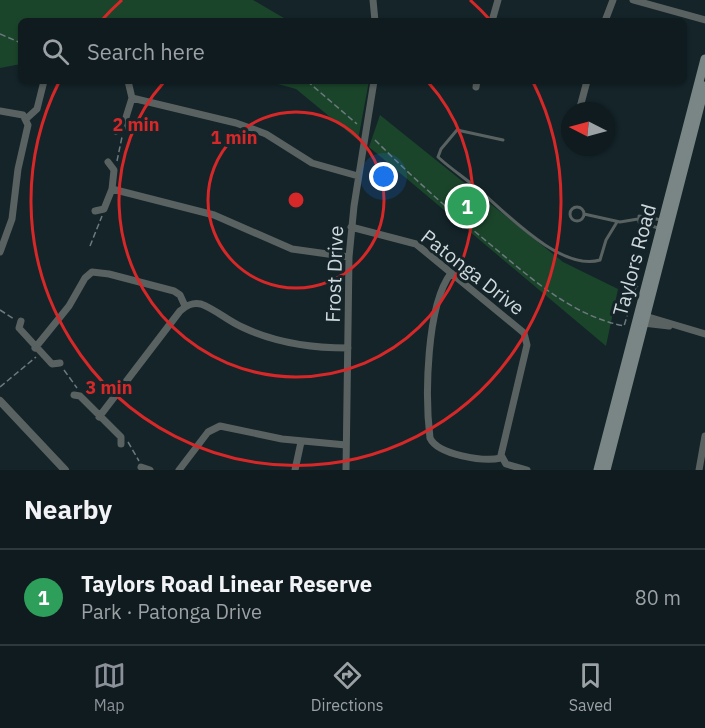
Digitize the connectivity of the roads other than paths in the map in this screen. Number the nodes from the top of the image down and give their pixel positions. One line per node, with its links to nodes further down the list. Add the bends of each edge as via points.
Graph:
1 (373, 0): 5 (street)
2 (498, 0): 6 (street)
3 (613, 0): 7 (street)
4 (633, 0): 8 (street)
5 (375, 18)
6 (493, 18)
7 (606, 18)
8 (705, 20)
9 (705, 59): 17 (main road, Taylors Road)
10 (43, 84): 19 (street, via 37,109)
11 (129, 84): 15 (street)
12 (373, 84): 23 (street, Frost Drive)
13 (586, 84): 16 (street)
14 (705, 86): 17 (main road, Taylors Road)
15 (132, 98): 20 (street); 23 (street, via 244,126 277,140 312,162)
16 (581, 102)
17 (700, 104): 29 (main road, Taylors Road)
18 (0, 111): 19 (street, via 20,114)
19 (26, 119): 31 (street, via 12,219)
20 (119, 130)
21 (503, 140): 28 (lane, via 457,130 438,157 540,241 567,256 600,260)
22 (108, 162): 24 (street, via 114,170)
23 (358, 176): 30 (street, Frost Drive)
24 (112, 189): 25 (street); 32 (street, via 214,215 292,249)
25 (99, 210)
26 (584, 214): 26 (lane, via 578,222 570,215 575,207); 28 (lane)
27 (638, 219): 28 (lane); 29 (lane); 29 (lane, via 643,215)
28 (617, 222)
29 (666, 225): 35 (main road, Taylors Road); 35 (main road, Taylors Road, via 644,288)
30 (351, 227): 32 (street, Frost Drive); 33 (street, Patonga Drive, via 411,242)
31 (0, 252)
32 (349, 257): 38 (street, Frost Drive)
33 (451, 273): 49 (street, Patonga Drive, via 527,339); 49 (street, via 442,285 430,331 430,438 439,449 484,460)
34 (185, 306): 38 (street, via 202,304 247,329 279,341); 39 (street, via 174,291 92,272); 43 (street)
35 (641, 319): 37 (street); 44 (main road, Taylors Road)
36 (21, 321): 39 (street, via 19,328)
37 (705, 334)
38 (348, 348): 48 (street, Frost Drive)
39 (38, 350): 40 (street, via 52,363)
40 (59, 364)
41 (76, 395): 43 (street)
42 (0, 401): 51 (street)
43 (99, 417): 46 (street)
44 (611, 428): 57 (main road, Taylors Road); 58 (main road, Taylors Road)
45 (705, 436): 59 (street)
46 (121, 441)
47 (301, 442): 48 (street); 53 (street, via 216,426); 54 (street)
48 (346, 445): 55 (street, Frost Drive)
49 (501, 458): 56 (street, via 506,464)
50 (142, 467): 52 (street)
51 (65, 470)
52 (150, 470)
53 (179, 470)
54 (295, 470)
55 (346, 470)
56 (527, 470)
57 (598, 470)
58 (606, 470)
59 (699, 470)

